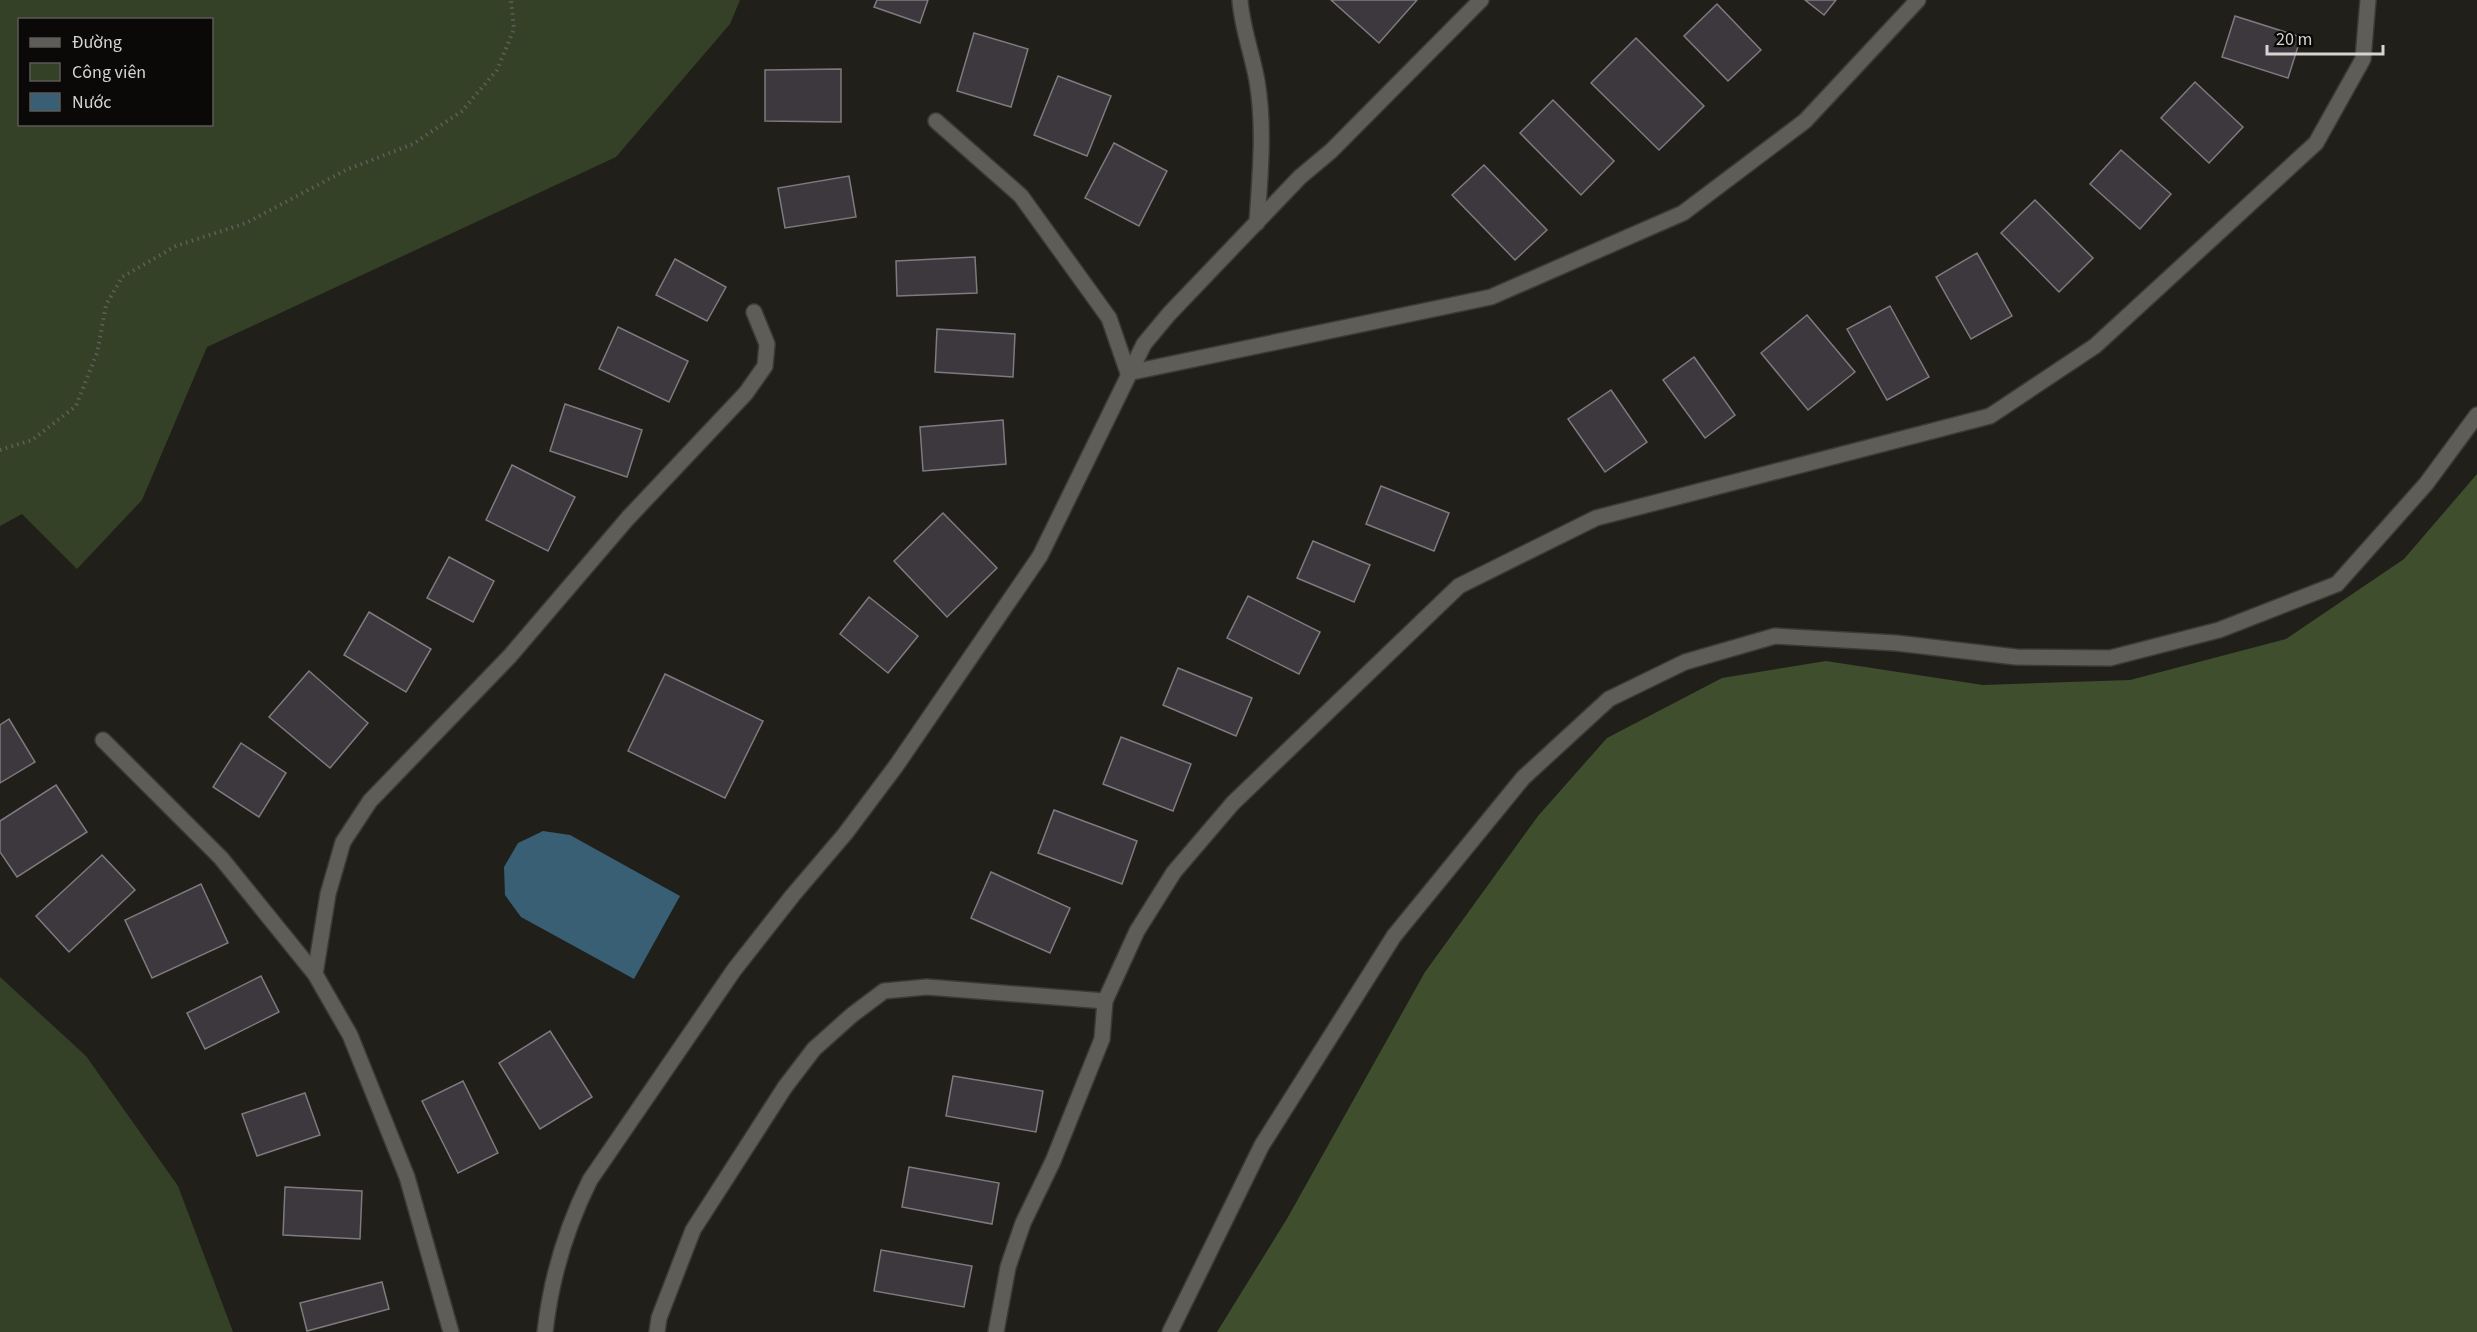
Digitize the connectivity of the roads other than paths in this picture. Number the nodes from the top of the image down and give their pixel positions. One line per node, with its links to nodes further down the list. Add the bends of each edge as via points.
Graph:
1 (1240, 0): 6 (street, via 1260,111 1262,154)
2 (1481, 0): 6 (street)
3 (1918, 0): 8 (street, via 1805,121 1683,213 1491,297)
4 (2368, 0): 12 (street, via 2363,59 2316,143 2096,346 1990,416 1596,518 1459,586 1233,803 1174,872 1137,931)
5 (936, 121): 8 (street, via 1021,196 1109,318)
6 (1257, 223): 8 (street, via 1169,314 1144,344)
7 (754, 312): 11 (street, via 767,344 765,366 746,393 628,518 510,656 370,801 343,842 328,894)
8 (1128, 373): 14 (street, via 1040,556 896,766 734,970 590,1180 561,1250)
9 (2477, 415): 17 (street, via 2426,484 2337,584 2219,630 2110,658 2016,657 1896,643 1775,636 1685,662 1609,699 1523,778 1394,936 1263,1145)
10 (103, 740): 11 (street, via 221,858)
11 (315, 975): 13 (street, via 350,1035 407,1177)
12 (1105, 1001): 15 (street, via 927,987 884,991 814,1049 785,1088 693,1230); 16 (street, via 1102,1039 1053,1161 1023,1223 1008,1267)
13 (452, 1332)
14 (544, 1332)
15 (657, 1332)
16 (996, 1332)
17 (1170, 1332)

